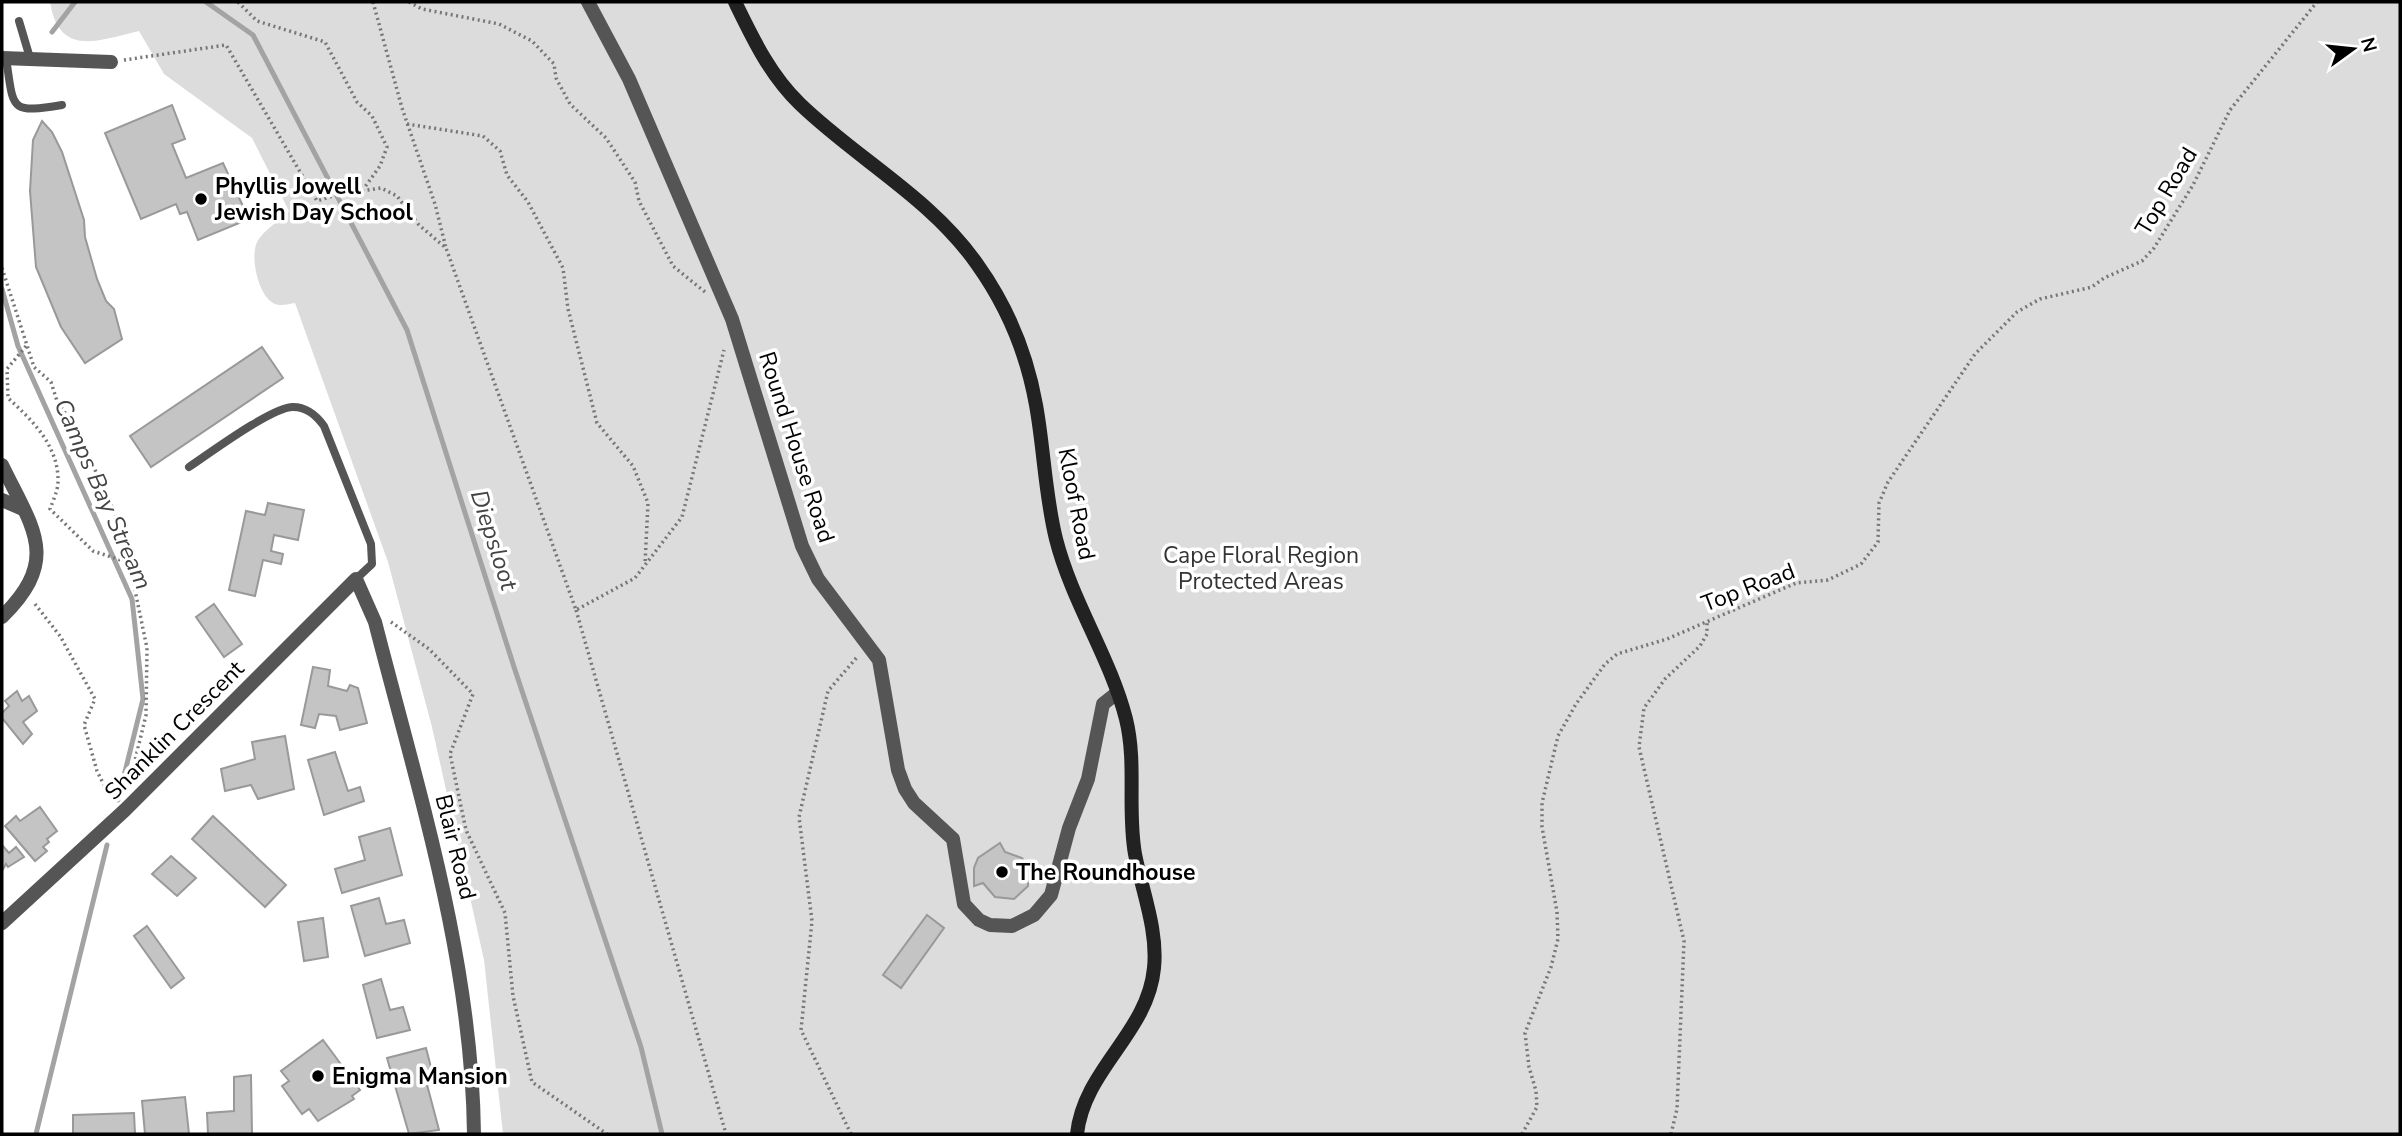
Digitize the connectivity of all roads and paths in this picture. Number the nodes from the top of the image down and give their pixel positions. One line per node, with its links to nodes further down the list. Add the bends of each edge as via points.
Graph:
1 (238, 2): 13 (path, via 257,21 325,42 387,147)
2 (373, 2): 12 (path)
3 (410, 2): 16 (path, via 422,9 499,24 531,41 554,64 570,104 606,138 635,182 639,201 673,266 702,293)
4 (588, 2): 16 (street, Round House Road, via 629,79)
5 (735, 2): 32 (main road, Kloof Road, via 785,88 951,232 1000,301 1032,389 1060,551)
6 (2317, 2): 30 (path, Top Road, via 2230,110 2193,185 2142,261 2092,287 2040,299 2017,312 1975,354 1888,482 1879,503 1878,542 1861,564 1828,580 1796,583)
7 (19, 21): 9 (lane)
8 (4, 58): 9 (street); 11 (lane, via 17,107 26,111)
9 (30, 58): 10 (street)
10 (111, 62): 13 (path, via 226,46 317,201)
11 (62, 105)
12 (407, 124): 14 (path); 24 (path, via 483,136 500,151 507,175 540,224 563,268 568,309 597,423 633,466 648,503)
13 (362, 191): 14 (path, via 381,188 397,195 419,225)
14 (446, 248): 28 (path)
15 (2, 268): 18 (path)
16 (720, 290): 31 (street, Round House Road, via 771,436 802,546 826,590)
17 (726, 345): 24 (path, via 682,517)
18 (24, 348): 23 (path, via 34,367 51,382 97,471 122,528); 23 (path, via 7,369 8,398 39,427 51,451 58,483 50,509 93,551)
19 (2, 465): 22 (street)
20 (189, 467): 25 (lane, Shanklin Crescent, via 280,409 306,409 324,426 368,532 372,564)
21 (2, 500): 22 (street)
22 (23, 509): 26 (street, via 38,562)
23 (130, 562): 33 (path, via 147,648 146,715)
24 (644, 566): 28 (path, via 635,578)
25 (356, 579): 27 (street, Blair Road); 35 (street, Shanklin Crescent, via 149,787)
26 (25, 591): 29 (street); 34 (path, via 60,636 95,699 83,725 107,791)
27 (367, 604): 36 (street, Blair Road, via 451,920); 37 (path, via 429,649 473,694 450,754 466,830 505,913 513,996 532,1082)
28 (576, 610): 38 (path)
29 (2, 617)
30 (1707, 622): 41 (path, Top Road, via 1617,654 1576,704 1558,736 1542,803 1558,939 1525,1033 1536,1107); 42 (path, via 1700,646 1665,679 1644,708 1639,747 1685,941 1677,1109)
31 (869, 642): 32 (street, Round House Road, via 879,660 905,789 953,839 964,904 990,925 1023,922 1051,895 1088,779 1103,704); 39 (path, via 828,691 799,817 812,921 801,1030)
32 (1116, 693): 40 (main road, Kloof Road, via 1130,739 1131,827 1155,965 1145,1006 1089,1090)
33 (131, 777)
34 (125, 781)
35 (2, 923)
36 (474, 1134)
37 (607, 1134)
38 (726, 1134)
39 (850, 1134)
40 (1077, 1134)
41 (1522, 1134)
42 (1671, 1134)

